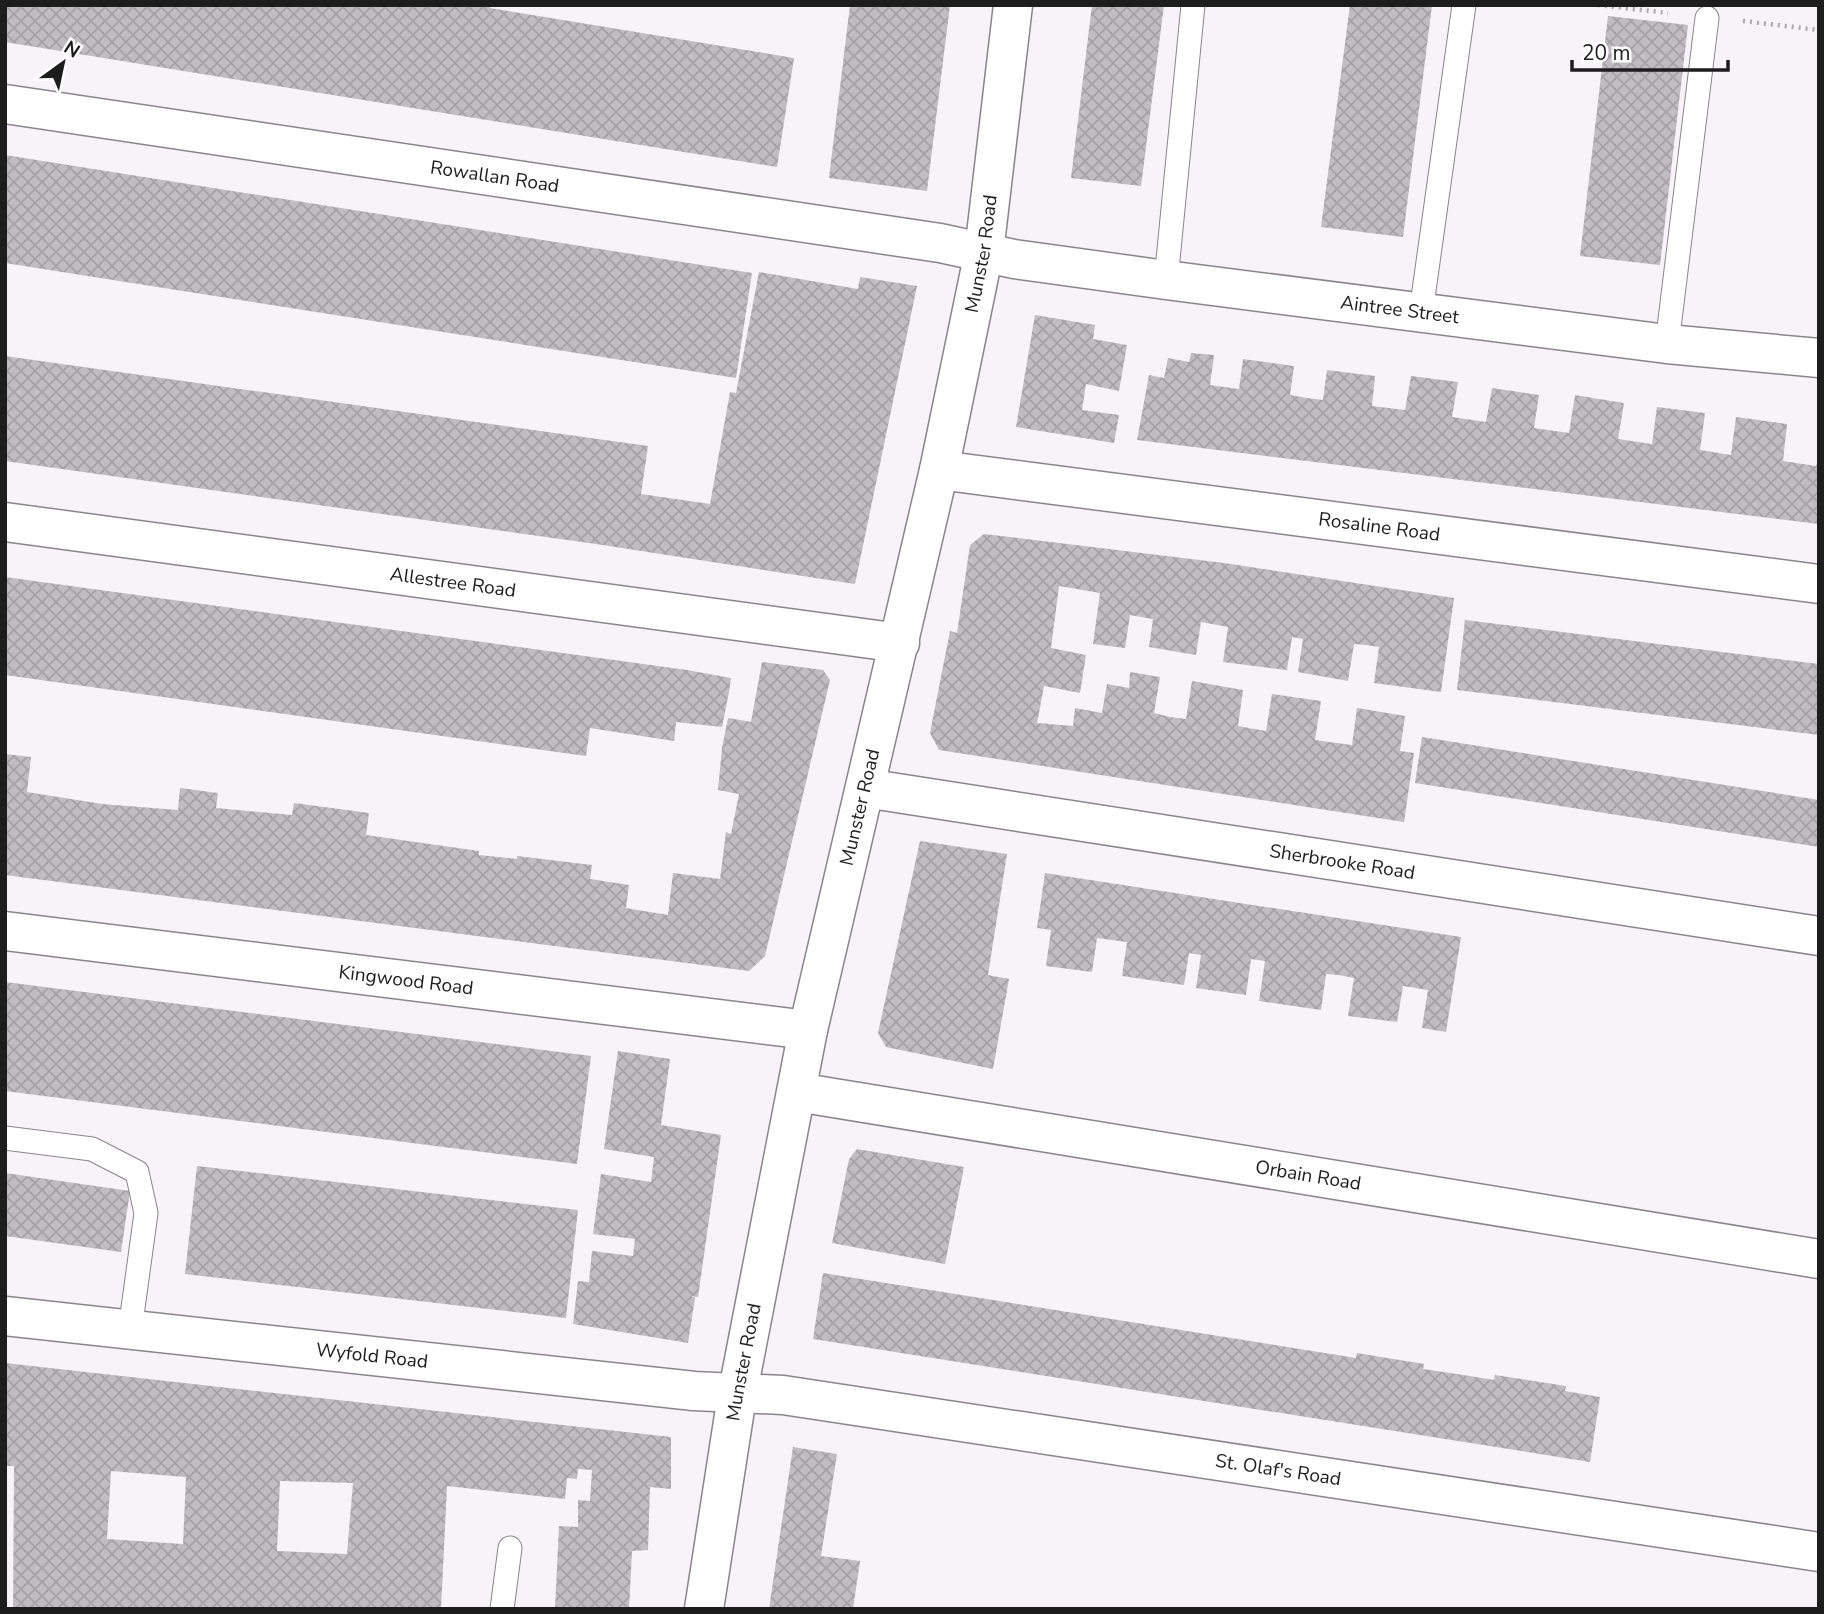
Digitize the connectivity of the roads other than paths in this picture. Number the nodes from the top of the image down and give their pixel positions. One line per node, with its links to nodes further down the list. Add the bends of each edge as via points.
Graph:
1 (1013, 5): 6 (street, Munster Road)
2 (1193, 5): 7 (lane)
3 (1464, 5): 8 (lane)
4 (1707, 18): 9 (lane)
5 (5, 104): 6 (street, Rowallan Road)
6 (984, 252): 7 (street, Aintree Street); 11 (street, Munster Road)
7 (1166, 281): 8 (street, Aintree Street)
8 (1421, 312): 9 (street, Aintree Street)
9 (1667, 344): 10 (street, Aintree Street)
10 (1819, 358)
11 (939, 470): 13 (street, Rosaline Road); 14 (street, Munster Road)
12 (5, 522): 14 (street, Allestree Road)
13 (1819, 584)
14 (900, 643): 15 (street, Munster Road)
15 (865, 788): 17 (street, Sherbrooke Road); 18 (street, Munster Road)
16 (5, 931): 18 (street, Kingwood Road)
17 (1819, 936)
18 (808, 1030): 19 (street, Munster Road)
19 (797, 1092): 21 (street, Orbain Road); 24 (street, Munster Road)
20 (5, 1138): 23 (lane, via 92,1149 137,1172 146,1213)
21 (1819, 1259)
22 (5, 1316): 23 (street, Wyfold Road)
23 (130, 1330): 24 (street, Wyfold Road)
24 (737, 1395): 26 (street, St. Olaf's Road, via 783,1395); 28 (street, Munster Road)
25 (510, 1548): 27 (lane)
26 (1819, 1552)
27 (502, 1609)
28 (704, 1609)

